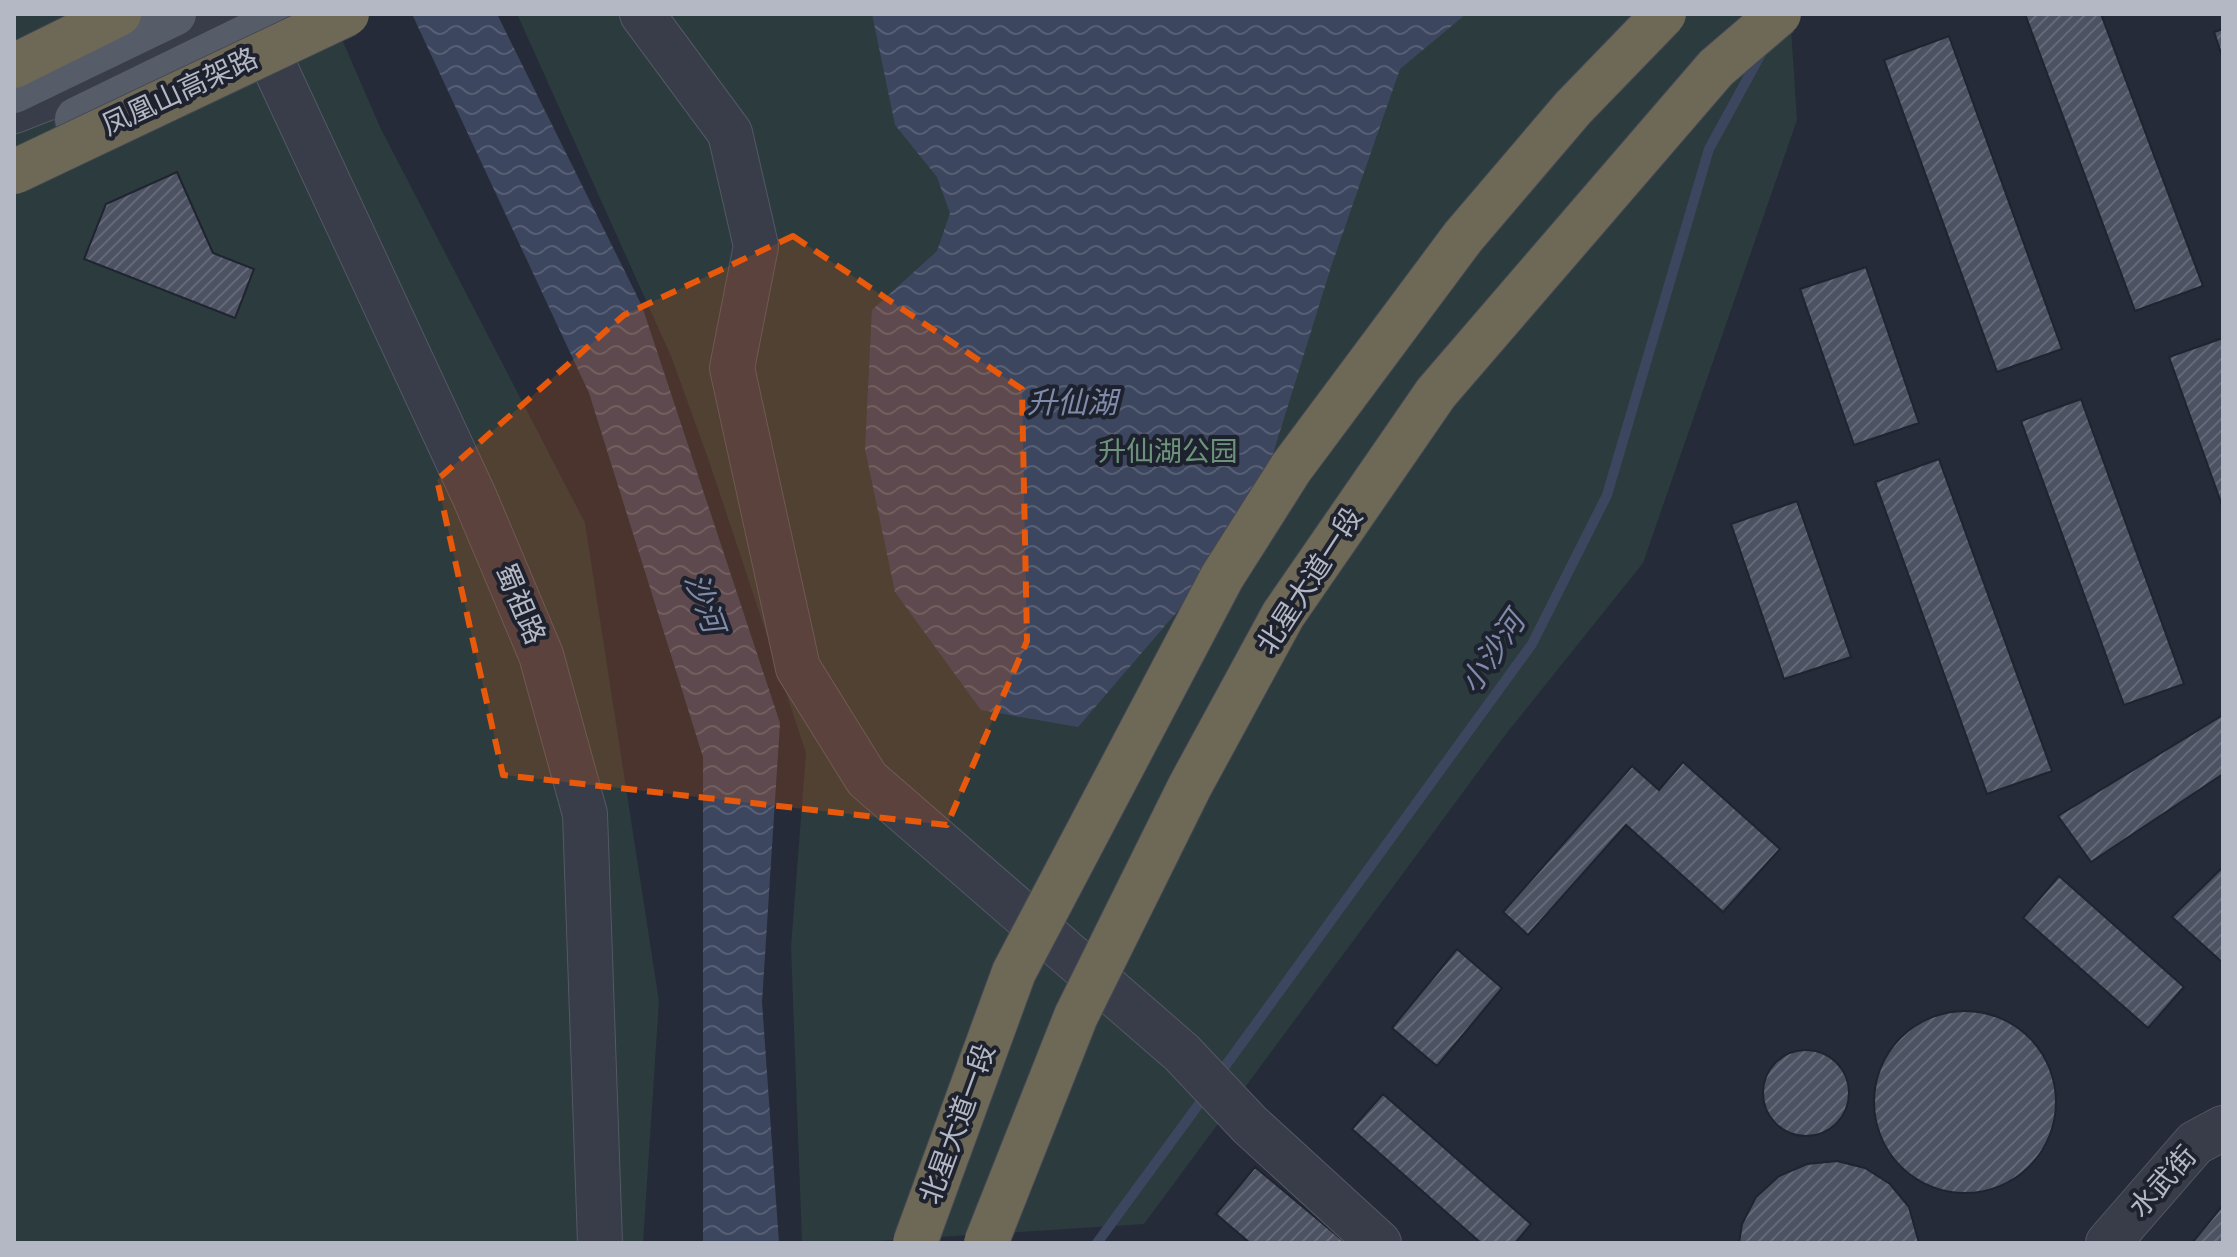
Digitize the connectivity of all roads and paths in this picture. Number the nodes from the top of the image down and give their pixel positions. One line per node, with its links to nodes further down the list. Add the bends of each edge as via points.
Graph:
1 (119, 14): 8 (highway)
2 (174, 14): 10 (main road)
3 (347, 14): 14 (highway, 凤凰山高架路, bridge)
4 (642, 14): 19 (street, via 730,133 756,246 732,368 798,668 867,779 1182,1053 1250,1125)
5 (1664, 14): 17 (highway, 北星大道一段, bridge, via 1573,108 1463,237 1291,468 1222,577 1014,972)
6 (1779, 14): 18 (highway, 北星大道一段, bridge, via 1716,68 1436,393 1283,615 1190,786 1076,1016)
7 (257, 18): 9 (street); 13 (main road); 16 (street, 蜀祖路, via 541,655 585,814)
8 (14, 66)
9 (83, 84): 11 (street); 12 (street)
10 (14, 91)
11 (14, 111)
12 (14, 127)
13 (14, 150)
14 (14, 172)
15 (2223, 1128): 20 (street, 水武街, via 2195,1143)
16 (600, 1243)
17 (915, 1243)
18 (986, 1243)
19 (1379, 1243)
20 (2108, 1243)

